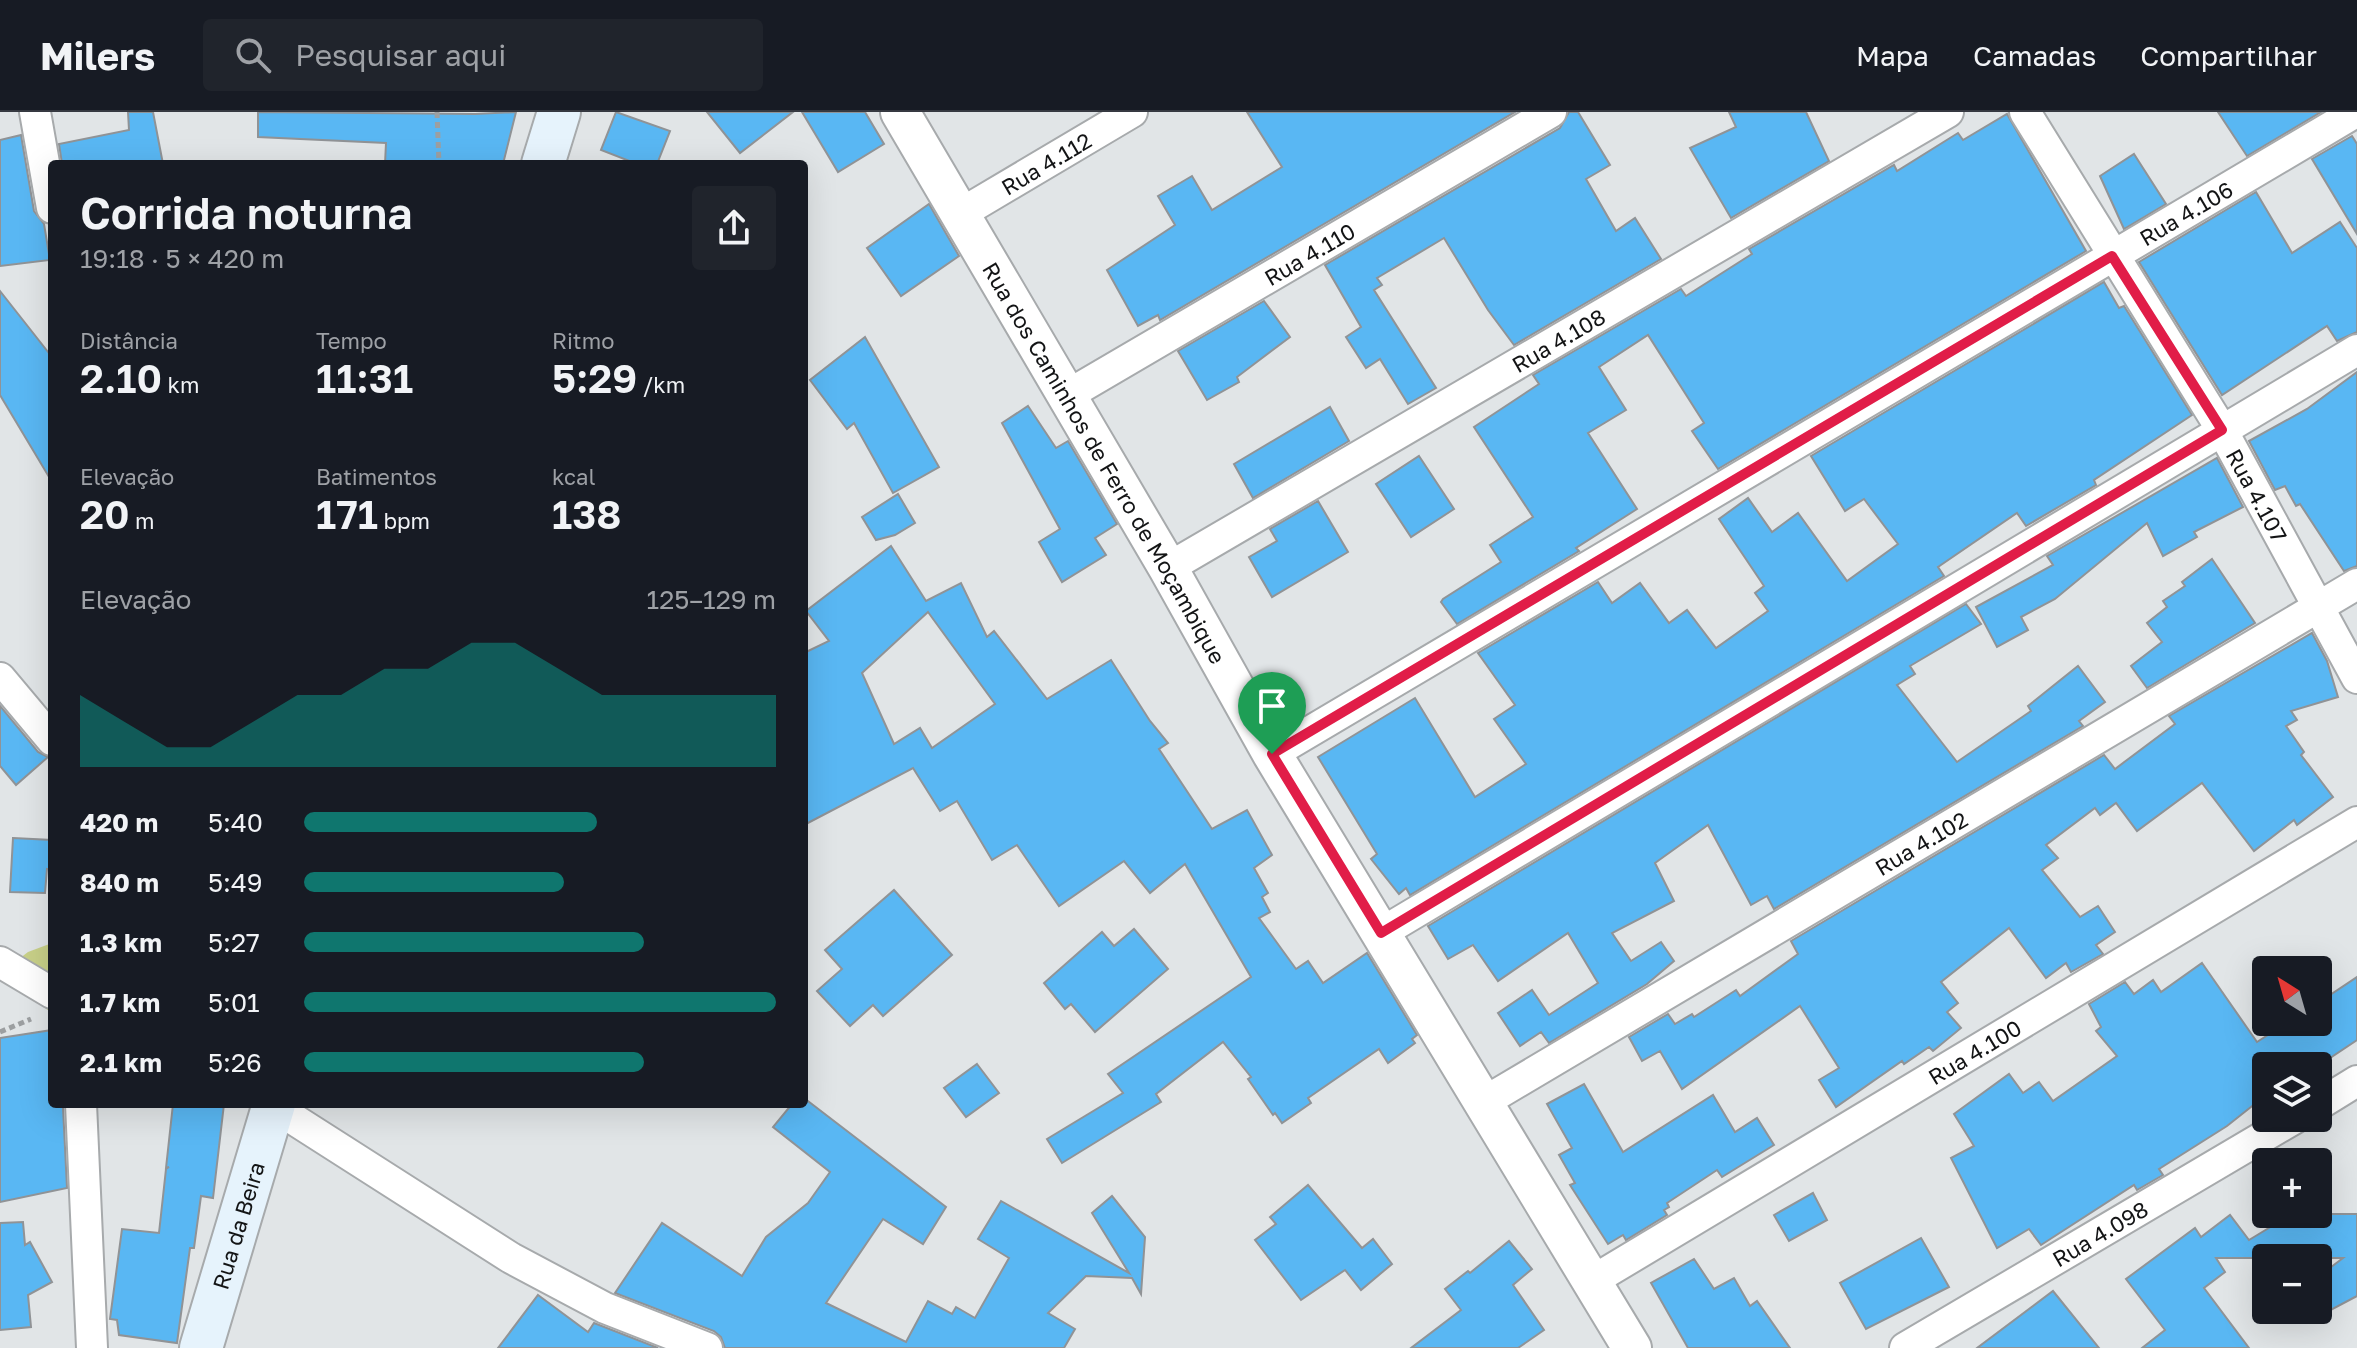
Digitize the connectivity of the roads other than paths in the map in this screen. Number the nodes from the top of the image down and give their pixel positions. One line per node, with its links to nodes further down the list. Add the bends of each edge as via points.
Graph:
1 (35, 112): 10 (street)
2 (559, 112): 9 (main road)
3 (900, 112): 11 (street, Rua dos Caminhos de Ferro de Moçambique)
4 (1132, 112): 11 (street, Rua 4.112)
5 (1551, 112): 14 (street, Rua 4.110)
6 (1948, 112): 16 (street, Rua 4.108)
7 (2025, 112): 12 (street, Rua 4.107)
8 (2356, 112): 12 (street, Rua 4.106)
9 (544, 160)
10 (48, 185)
11 (960, 214): 14 (street, Rua dos Caminhos de Ferro de Moçambique)
12 (2112, 256): 15 (street, Rua 4.107); 22 (street, Rua 4.106)
13 (2357, 350): 15 (street)
14 (1066, 396): 16 (street, Rua dos Caminhos de Ferro de Moçambique)
15 (2222, 430): 18 (street, Rua 4.107); 24 (street)
16 (1168, 568): 22 (street, Rua dos Caminhos de Ferro de Moçambique)
17 (2357, 584): 18 (street, Rua 4.102)
18 (2320, 607): 20 (street, Rua 4.107); 29 (street, Rua 4.102)
19 (0, 678): 21 (street)
20 (2357, 678)
21 (48, 735)
22 (1272, 754): 24 (street, Rua dos Caminhos de Ferro de Moçambique)
23 (2357, 822): 34 (street, Rua 4.100)
24 (1381, 933): 29 (street, Rua dos Caminhos de Ferro de Moçambique)
25 (0, 962): 26 (street)
26 (48, 991)
27 (2357, 1081): 28 (street)
28 (2332, 1096)
29 (1484, 1102): 34 (street, Rua dos Caminhos de Ferro de Moçambique)
30 (81, 1108): 35 (street)
31 (272, 1108): 36 (main road, Rua da Beira)
32 (278, 1108): 37 (street, via 511,1258 605,1308)
33 (2271, 1132): 39 (street, Rua 4.098)
34 (1592, 1281): 38 (street, Rua dos Caminhos de Ferro de Moçambique)
35 (92, 1348)
36 (201, 1348)
37 (707, 1348)
38 (1632, 1348)
39 (1905, 1348)

